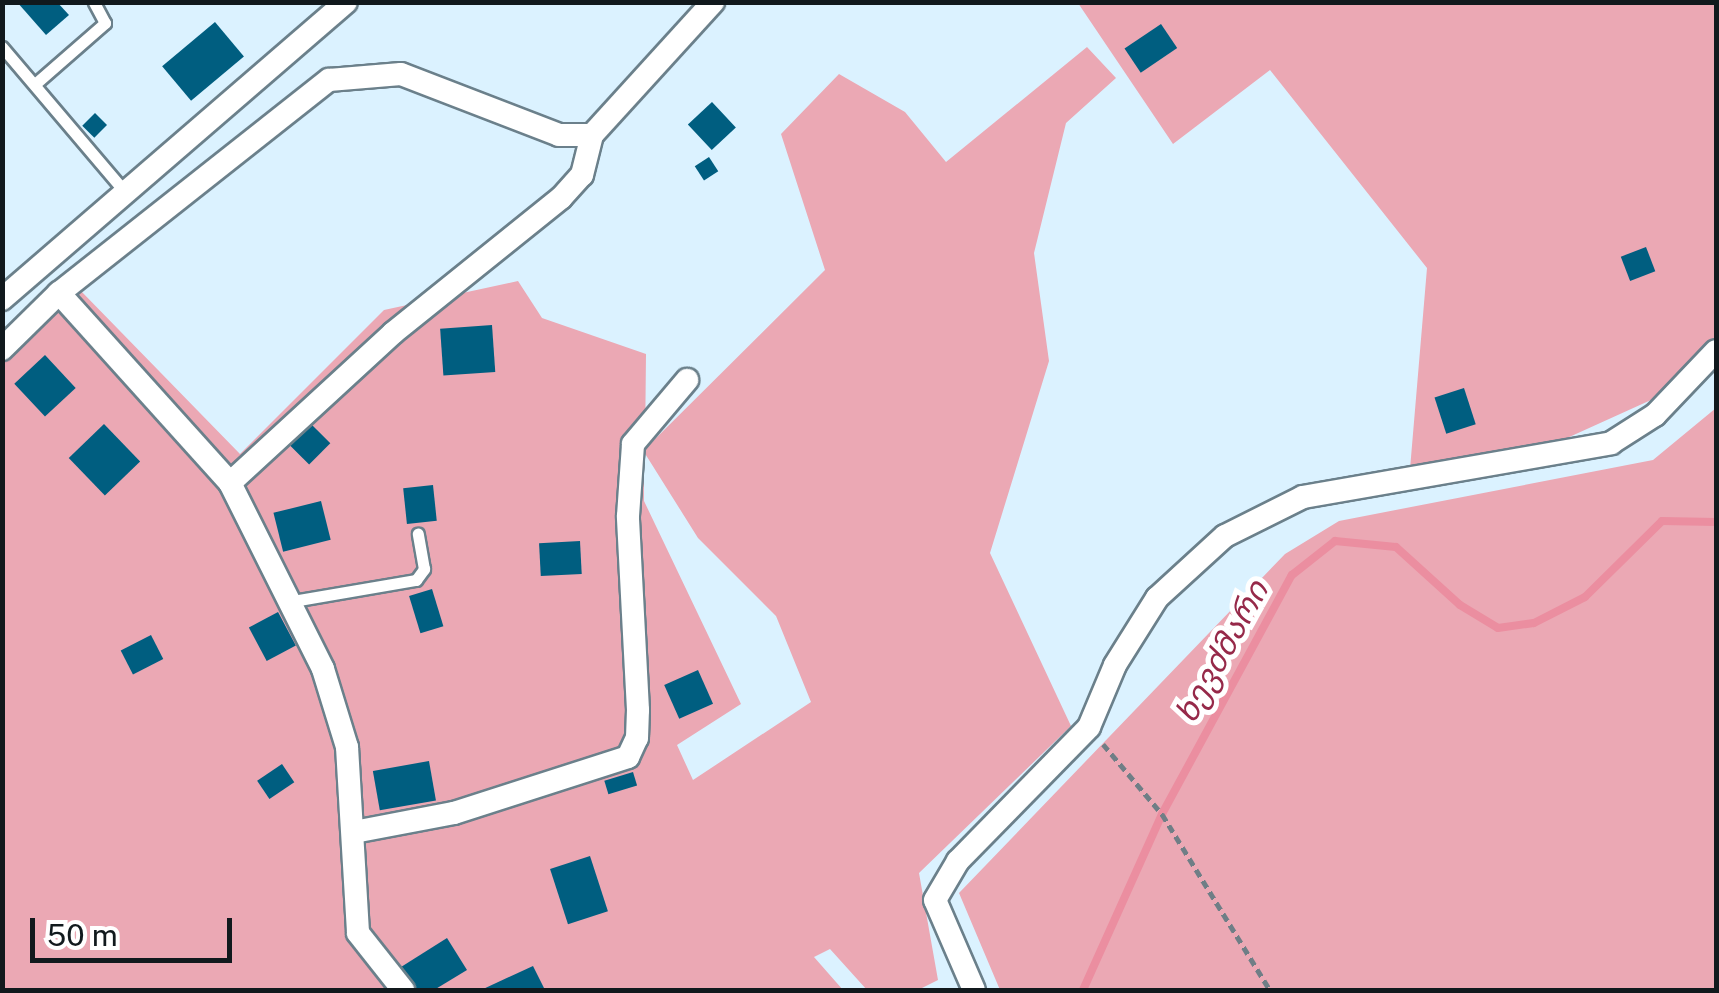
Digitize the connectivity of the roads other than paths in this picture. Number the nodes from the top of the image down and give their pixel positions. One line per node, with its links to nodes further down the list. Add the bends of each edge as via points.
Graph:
1 (94, 2): 5 (lane, via 105,23)
2 (346, 2): 7 (street)
3 (713, 2): 6 (street)
4 (2, 48): 5 (lane)
5 (35, 84): 7 (lane)
6 (592, 135): 8 (street, via 559,134 401,74 329,80); 13 (street, via 582,175 560,198 393,333)
7 (126, 192): 9 (street)
8 (59, 294): 10 (street); 13 (street)
9 (2, 298)
10 (2, 349)
11 (1716, 350): 18 (street, via 1656,414 1610,444 1304,497 1225,536 1157,598 1115,665 1089,727 958,862 935,900)
12 (687, 380): 16 (street, via 633,444 628,516 638,710 628,757 471,808)
13 (230, 483): 15 (street)
14 (418, 534): 15 (lane, via 424,569 416,580)
15 (288, 602): 16 (street, via 323,668 347,747)
16 (354, 832): 17 (street, via 358,932)
17 (403, 990)
18 (974, 990)

